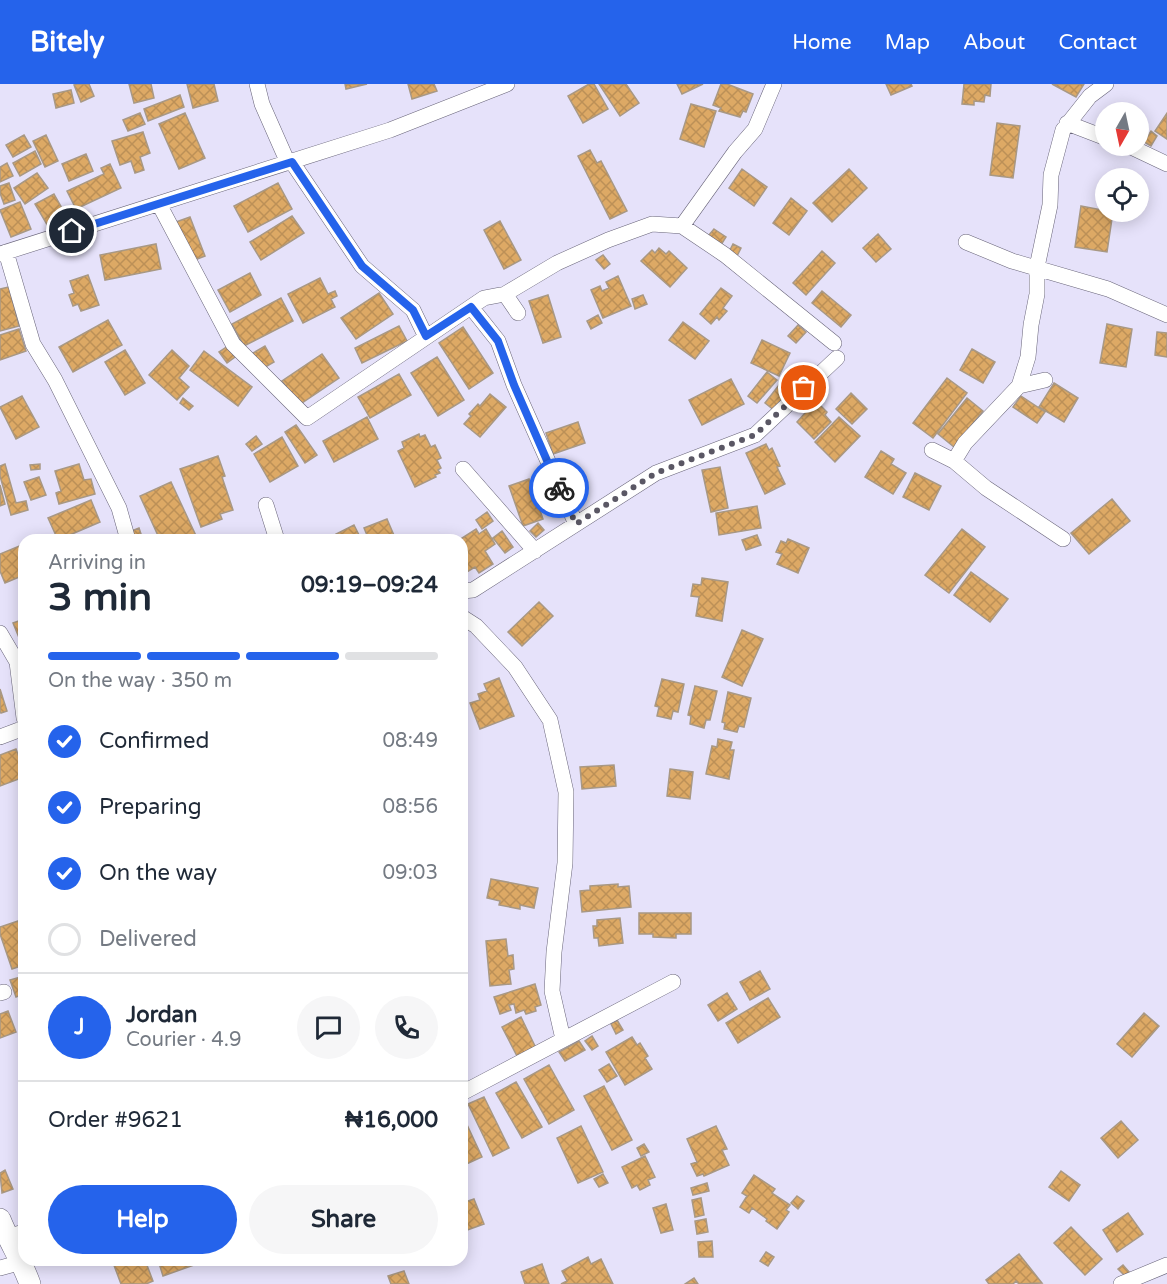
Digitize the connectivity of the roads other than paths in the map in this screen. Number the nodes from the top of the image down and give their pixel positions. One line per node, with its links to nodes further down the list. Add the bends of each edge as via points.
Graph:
1 (257, 84): 8 (street, via 262,104)
2 (507, 84): 8 (street, via 390,130)
3 (774, 84): 11 (street, via 755,129)
4 (1106, 84): 5 (street)
5 (1067, 123): 6 (street); 14 (street, via 1051,175 1050,205)
6 (1095, 134)
7 (1149, 155): 9 (street)
8 (290, 163): 10 (street); 19 (street, via 362,266 413,310)
9 (1167, 164)
10 (159, 204): 13 (street); 19 (street, via 233,344 307,418)
11 (682, 226): 15 (street, via 652,224 608,240 557,263); 26 (street, via 725,255 836,350 755,435 656,473)
12 (966, 242): 14 (street)
13 (2, 252): 27 (street, via 33,344 119,508)
14 (1037, 267): 18 (street, via 1108,289); 21 (street, via 1029,357)
15 (505, 294): 16 (street, via 484,298); 17 (street)
16 (471, 307): 19 (street); 26 (street, via 498,341)
17 (518, 313)
18 (1167, 315)
19 (426, 336)
20 (1045, 380): 21 (street)
21 (1019, 386): 23 (street, via 965,443)
22 (932, 450): 23 (street)
23 (954, 461): 29 (street, via 986,488)
24 (462, 469): 30 (street)
25 (266, 505): 28 (street)
26 (576, 524): 30 (street)
27 (126, 534)
28 (275, 534)
29 (1063, 539)
30 (535, 551): 31 (street)
31 (468, 590)
32 (468, 621): 38 (street, via 515,667 550,720 566,792 565,863 552,991)
33 (0, 633): 34 (street)
34 (18, 670)
35 (18, 730): 36 (street)
36 (0, 737)
37 (673, 982): 38 (street)
38 (563, 1039): 39 (street)
39 (468, 1091)
40 (10, 1229): 41 (main road)
41 (18, 1251)
42 (18, 1263): 45 (street)
43 (23, 1266): 46 (main road)
44 (1166, 1266): 47 (street)
45 (0, 1268)
46 (30, 1284)
47 (1121, 1284)

